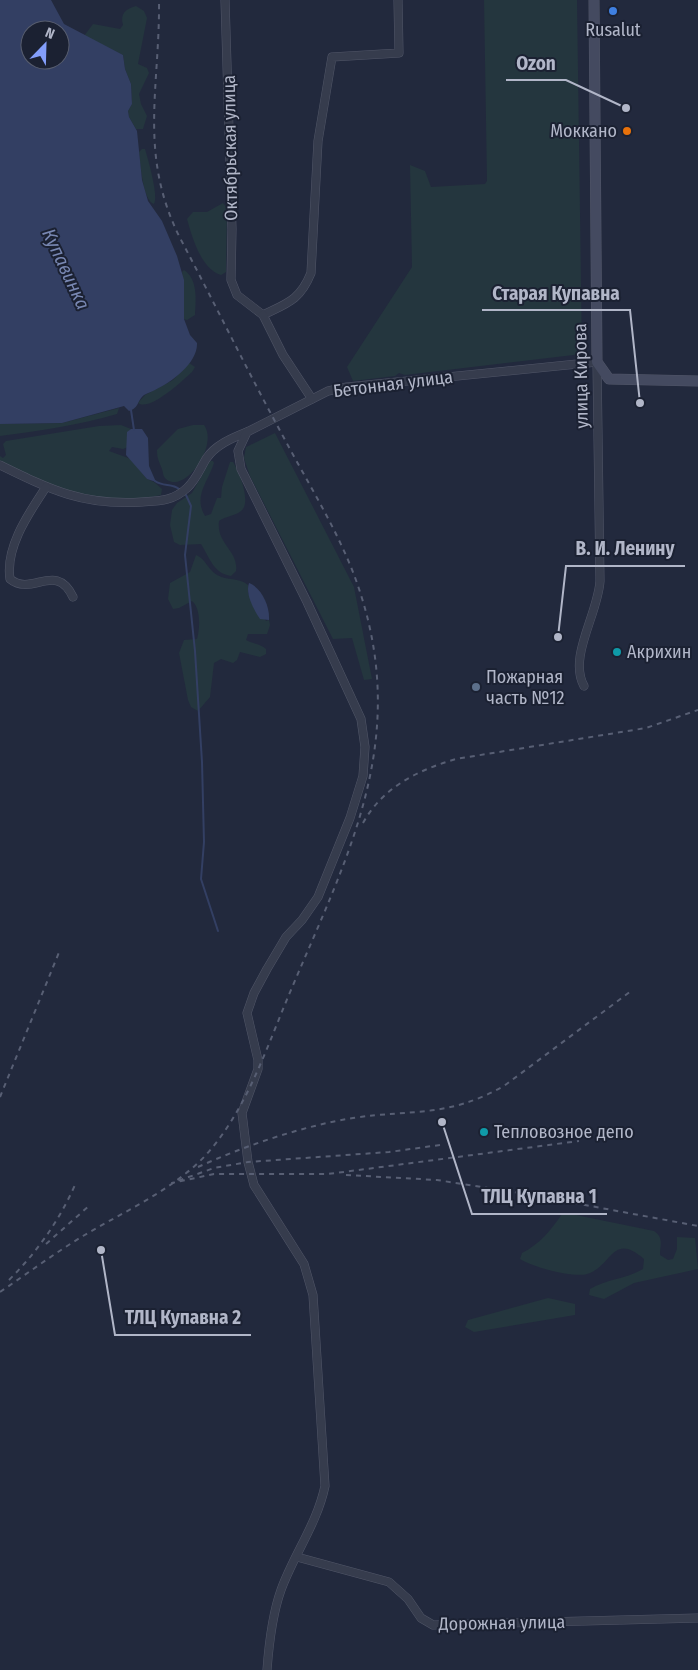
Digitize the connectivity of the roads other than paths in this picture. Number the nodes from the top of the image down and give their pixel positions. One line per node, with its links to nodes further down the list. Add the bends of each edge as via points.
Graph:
1 (225, 0): 4 (street, Октябрьская улица, via 231,280 237,295)
2 (398, 0): 4 (street, via 399,53 332,57 318,141 311,273 296,299)
3 (594, 0): 5 (street, улица Кирова)
4 (263, 315): 7 (street, via 283,355)
5 (597, 362): 6 (street, via 609,379); 7 (street, Бетонная улица, via 347,386); 12 (street, улица Кирова, via 600,581 596,608 578,662)
6 (698, 381)
7 (312, 399): 8 (street, Бетонная улица)
8 (247, 432): 10 (street, Бетонная улица, via 214,450 191,484 173,499 102,503); 13 (street, via 238,451 241,469 361,719 365,747 363,776 350,818 318,897 286,937 254,993 247,1013 258,1060 258,1069 242,1113 248,1162 254,1185 304,1264 313,1295 325,1486 321,1505)
9 (0, 465): 10 (street, Бетонная улица)
10 (46, 487): 11 (street, via 24,522 12,556 10,579 21,584 57,580 68,586)
11 (73, 597)
12 (584, 686)
13 (298, 1557): 14 (street, Дорожная улица, via 389,1582 412,1604 421,1618 433,1625); 15 (street, via 282,1589 273,1618)
14 (698, 1618)
15 (267, 1670)

